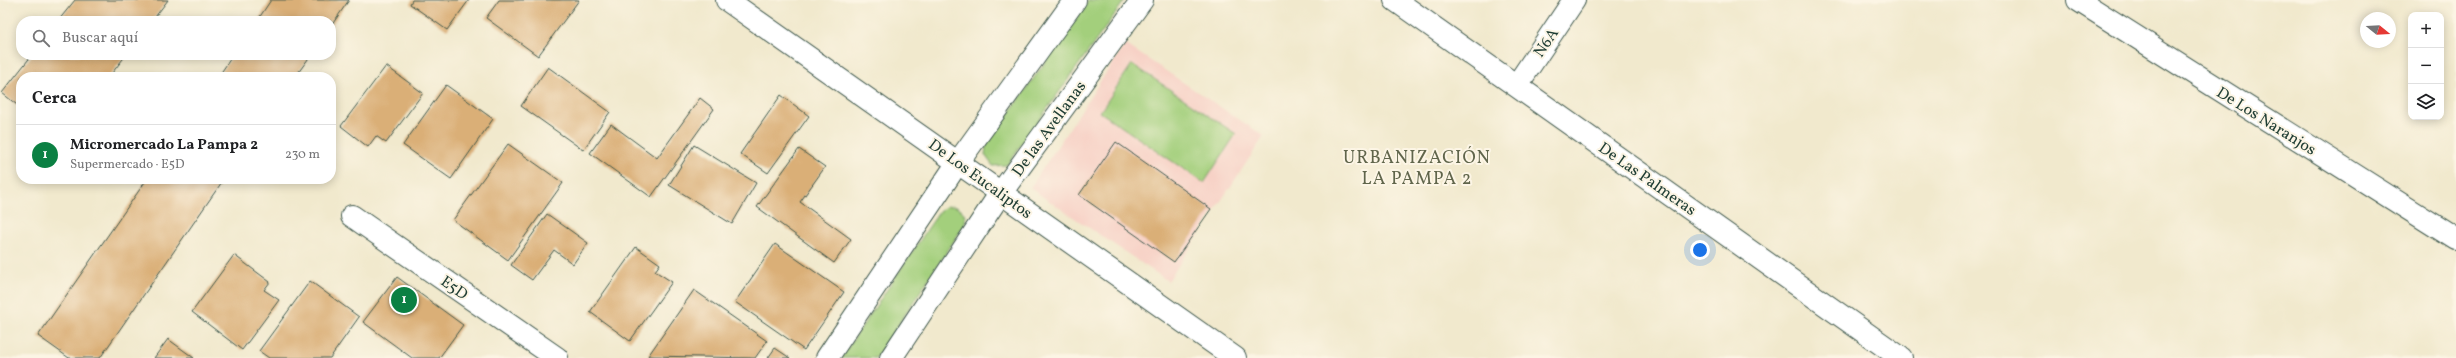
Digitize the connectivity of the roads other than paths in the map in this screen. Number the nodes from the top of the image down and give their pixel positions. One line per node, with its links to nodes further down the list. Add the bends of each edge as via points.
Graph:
1 (727, 0): 8 (street, De Los Eucaliptos)
2 (1075, 0): 8 (street)
3 (1142, 0): 9 (street, De las Avellanas)
4 (1395, 0): 7 (street, De Las Palmeras)
5 (1574, 0): 7 (street, N6A)
6 (2078, 0): 11 (street, De Los Naranjos)
7 (1517, 85): 16 (street, De Las Palmeras)
8 (959, 161): 9 (street, De Los Eucaliptos); 13 (street)
9 (1000, 194): 14 (street, De las Avellanas); 15 (street, De Los Eucaliptos)
10 (352, 216): 12 (street, E5D)
11 (2456, 239)
12 (557, 358)
13 (828, 358)
14 (891, 358)
15 (1234, 358)
16 (1901, 358)

